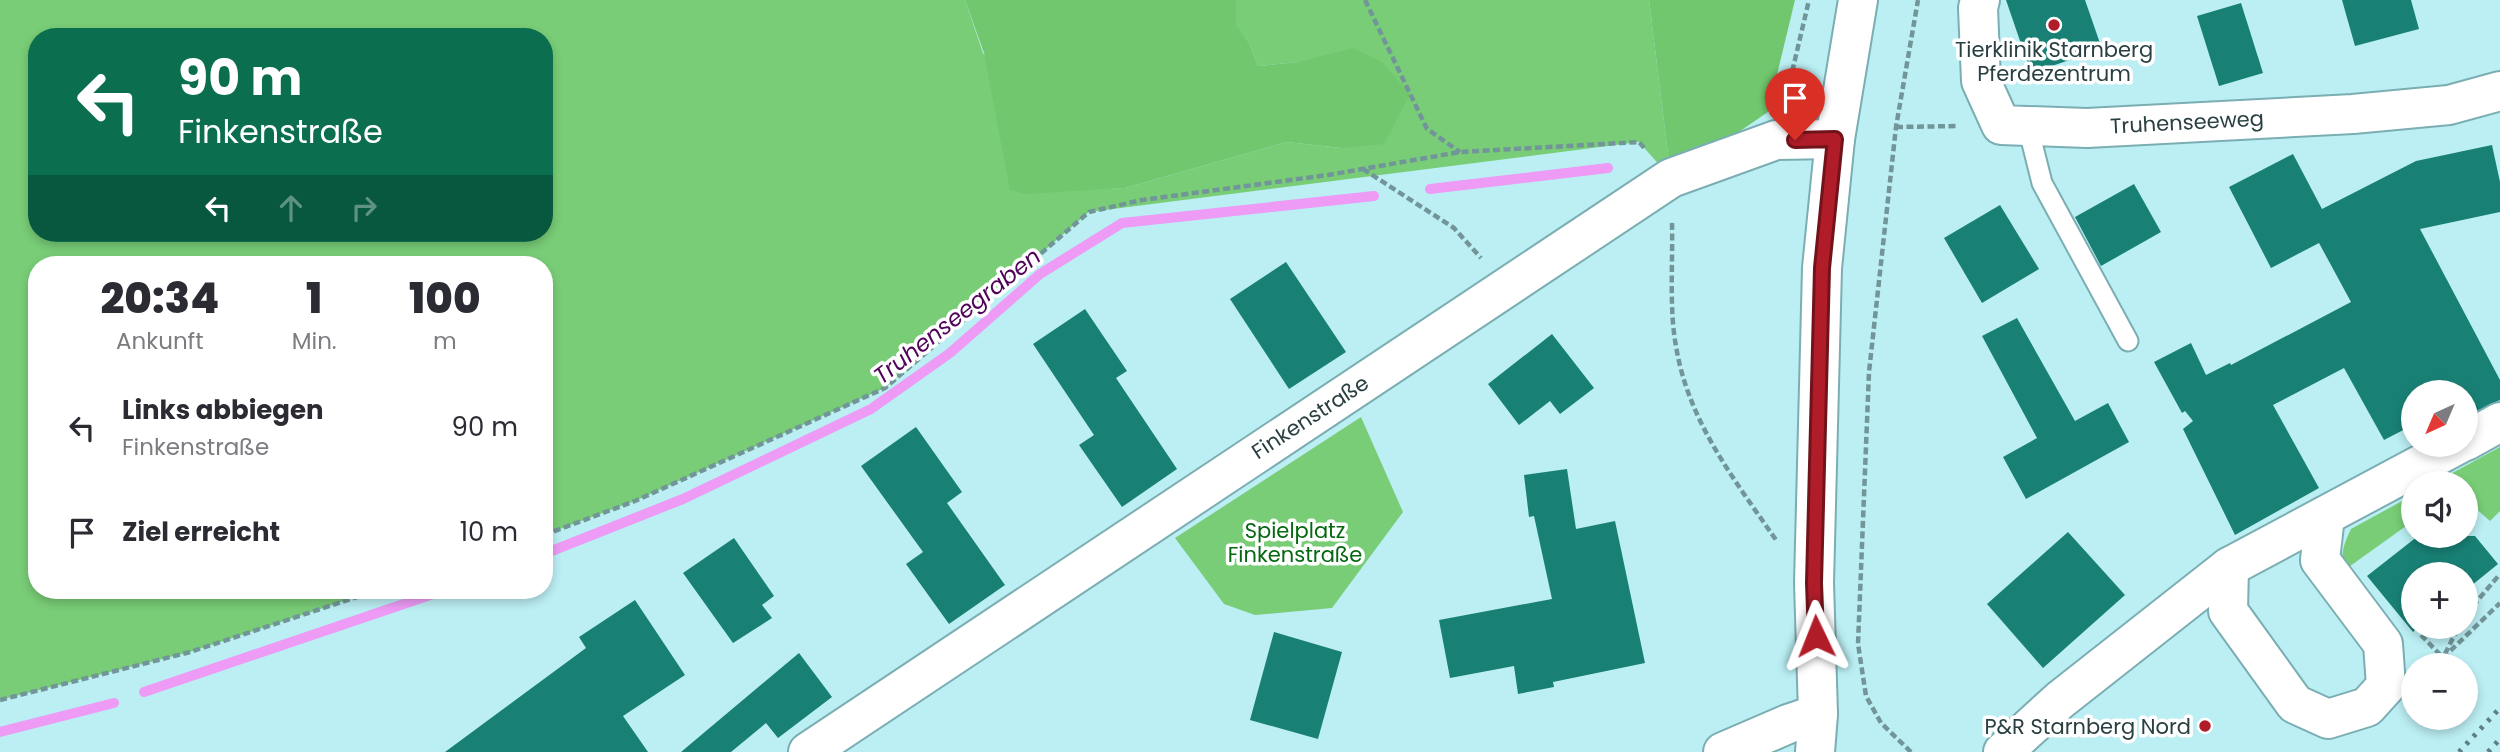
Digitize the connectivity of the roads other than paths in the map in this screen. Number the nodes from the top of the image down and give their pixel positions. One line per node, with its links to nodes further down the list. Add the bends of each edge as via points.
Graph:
1 (1858, 0): 5 (street)
2 (1980, 0): 4 (street, via 1981,80)
3 (2500, 92): 4 (street, Truhenseeweg, via 2449,105 2353,114 2087,128)
4 (2017, 125): 6 (lane, via 2032,143 2042,183)
5 (1835, 139): 12 (street, via 1822,268 1814,583); 13 (street, Finkenstraße, via 1776,140 1671,178)
6 (2128, 341)
7 (2500, 422): 8 (street)
8 (2478, 434)
9 (2435, 457): 10 (street)
10 (2325, 516): 11 (street); 11 (street, via 2320,560 2383,645 2386,686 2367,707 2328,719 2295,704 2228,611)
11 (2229, 567): 16 (street, via 2080,683)
12 (1818, 715): 14 (street); 15 (street)
13 (808, 752)
14 (1723, 752)
15 (1815, 752)
16 (2003, 752)

